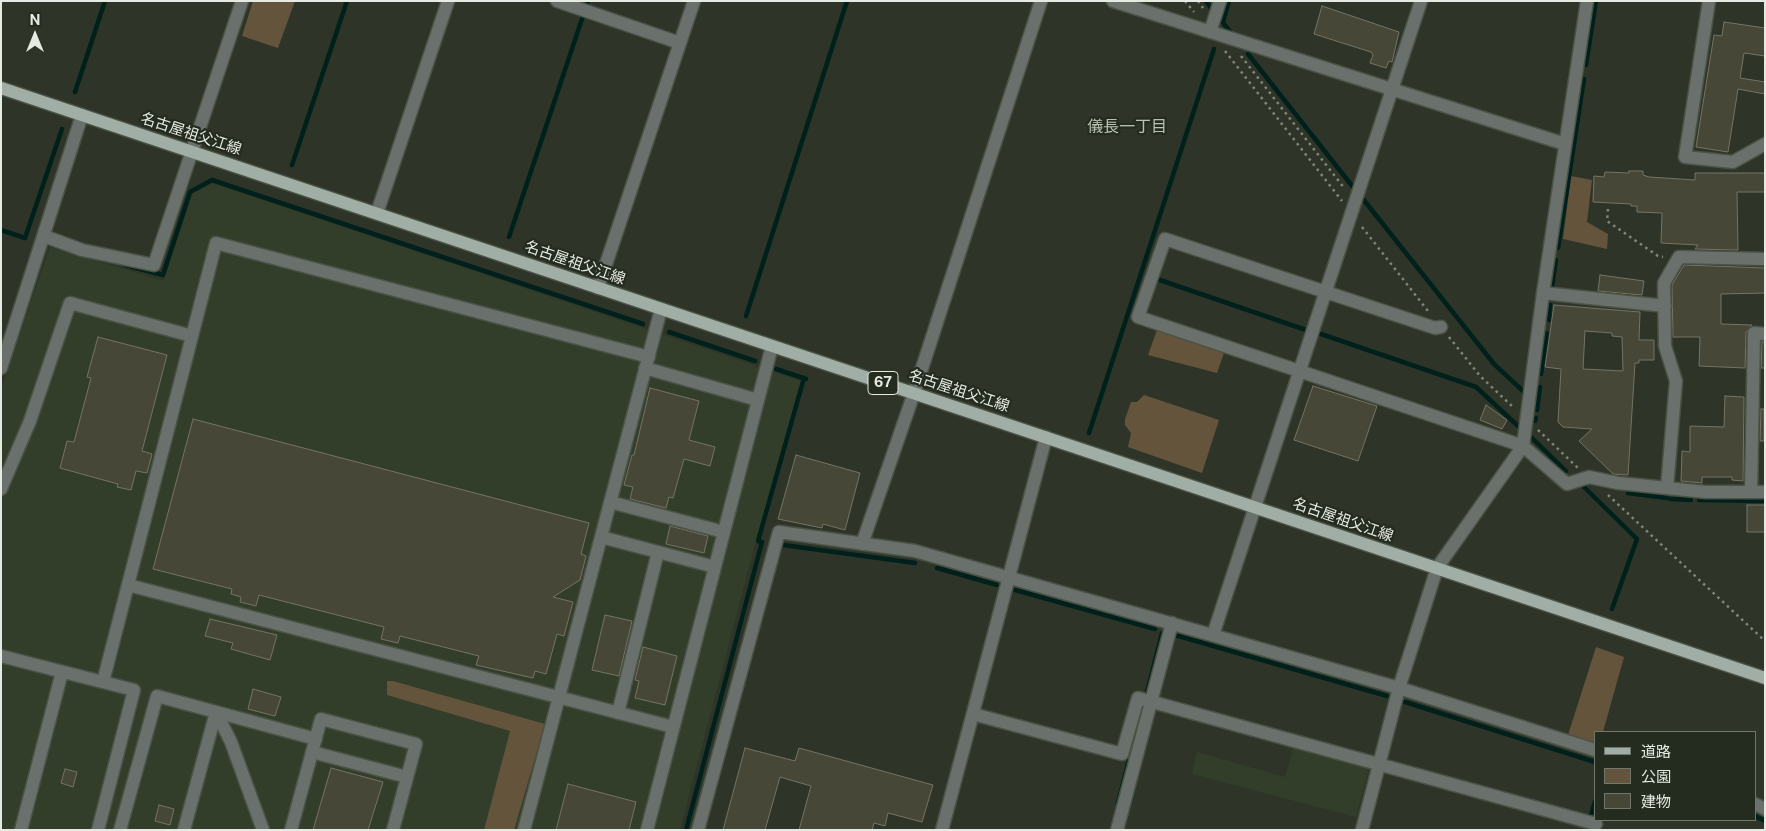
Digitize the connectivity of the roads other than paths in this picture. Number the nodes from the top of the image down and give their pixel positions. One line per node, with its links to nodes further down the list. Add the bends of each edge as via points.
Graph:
1 (242, 1): 18 (street)
2 (448, 1): 19 (street)
3 (557, 1): 12 (street)
4 (694, 1): 12 (street)
5 (1041, 1): 34 (street)
6 (1113, 1): 11 (street)
7 (1220, 1): 11 (street)
8 (1421, 1): 14 (street)
9 (1587, 1): 16 (street)
10 (1709, 1): 17 (street, via 1685,158 1733,162)
11 (1212, 27): 14 (street, via 1226,37)
12 (680, 42): 22 (street)
13 (1, 88): 15 (main road, 名古屋祖父江線 / 67)
14 (1392, 90): 16 (street); 23 (street)
15 (82, 115): 18 (main road, 名古屋祖父江線 / 67); 20 (street)
16 (1565, 144): 24 (street)
17 (1765, 144)
18 (192, 151): 19 (main road, 名古屋祖父江線 / 67); 20 (street, via 154,265 82,250)
19 (377, 213): 22 (main road, 名古屋祖父江線 / 67)
20 (44, 236): 32 (street)
21 (1765, 259): 25 (street, via 1679,258 1664,283)
22 (598, 288): 26 (main road, 名古屋祖父江線 / 67)
23 (1326, 292): 27 (street, via 1435,328); 33 (street); 33 (street, via 1165,238 1138,316)
24 (1543, 293): 25 (street); 37 (street)
25 (1665, 306): 38 (street, via 1665,346 1676,381)
26 (661, 309): 30 (main road, 名古屋祖父江線 / 67); 31 (street)
27 (1441, 327)
28 (1765, 334): 40 (street, via 1754,333)
29 (192, 336): 31 (street, via 216,243); 39 (street, via 70,303 30,421); 51 (street)
30 (772, 346): 34 (main road, 名古屋祖父江線 / 67); 35 (street)
31 (647, 363): 35 (street); 42 (street)
32 (1, 368)
33 (1301, 371): 37 (street); 43 (street)
34 (914, 393): 36 (main road, 名古屋祖父江線 / 67); 46 (street)
35 (758, 400): 44 (street)
36 (1046, 437): 43 (main road, 名古屋祖父江線 / 67); 50 (street)
37 (1524, 446): 38 (street, via 1567,484 1589,477); 49 (street)
38 (1667, 488): 40 (street)
39 (1, 489)
40 (1750, 492): 41 (street)
41 (1765, 492)
42 (610, 502): 44 (street); 45 (street)
43 (1256, 508): 49 (main road, 名古屋祖父江線 / 67); 53 (street)
44 (724, 532): 48 (street)
45 (601, 537): 47 (street); 59 (street)
46 (862, 544): 50 (street, via 915,551); 79 (street, via 779,532)
47 (658, 552): 48 (street); 62 (street)
48 (715, 567): 64 (street)
49 (1437, 568): 56 (main road, 名古屋祖父江線 / 67); 58 (street)
50 (1009, 578): 52 (street); 63 (street)
51 (128, 585): 57 (street); 59 (street)
52 (1172, 624): 53 (street); 60 (street)
53 (1213, 635): 58 (street)
54 (1, 656): 55 (street)
55 (62, 672): 57 (street); 70 (street)
56 (1765, 678)
57 (103, 682): 71 (street, via 134,690)
58 (1399, 688): 66 (street); 67 (street)
59 (559, 698): 62 (street); 77 (street)
60 (1151, 701): 63 (street, via 1138,698 1122,754); 67 (street); 81 (street)
61 (216, 712): 65 (street); 72 (street, via 157,696); 73 (street); 74 (street, via 231,742)
62 (618, 713): 64 (street)
63 (973, 714): 80 (street)
64 (673, 727): 78 (street)
65 (314, 745): 68 (street); 68 (street, via 321,719 416,744); 75 (street)
66 (1594, 750)
67 (1379, 764): 69 (street); 82 (street)
68 (407, 776): 76 (street)
69 (1596, 824)
70 (21, 830)
71 (98, 830)
72 (120, 830)
73 (184, 830)
74 (263, 830)
75 (291, 830)
76 (393, 830)
77 (524, 830)
78 (646, 830)
79 (698, 830)
80 (942, 830)
81 (1118, 830)
82 (1362, 830)

